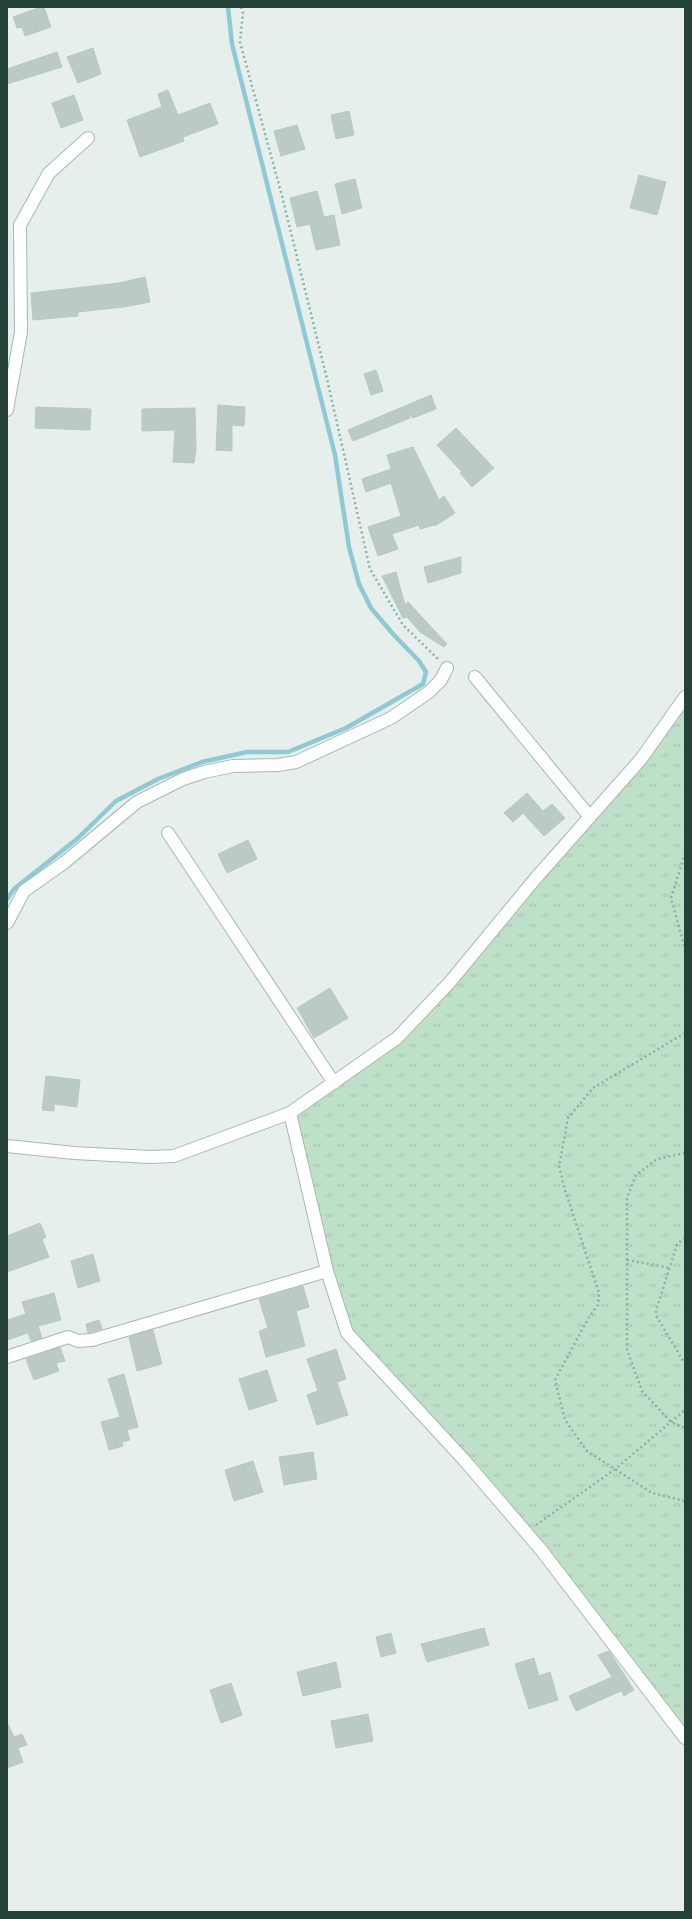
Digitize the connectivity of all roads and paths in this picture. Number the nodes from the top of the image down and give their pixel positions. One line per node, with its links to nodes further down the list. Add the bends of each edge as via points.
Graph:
1 (241, 7): 4 (path, via 243,12 240,42 282,196 370,569 403,625)
2 (88, 138): 3 (street, via 48,173 20,225 20,332)
3 (7, 410)
4 (447, 668): 10 (street, via 441,680 429,692 392,718 296,762 233,766 204,772 183,779 137,802 65,862 24,891)
5 (475, 677): 7 (street)
6 (685, 697): 7 (street, via 641,759)
7 (590, 817): 13 (street, via 450,982 398,1038)
8 (168, 832): 13 (street)
9 (685, 853): 11 (path, via 671,898)
10 (7, 923)
11 (685, 948)
12 (685, 1033): 26 (path, via 593,1088 568,1118 559,1166 599,1294 598,1305 555,1380 565,1420 587,1451)
13 (334, 1083): 14 (street)
14 (290, 1114): 15 (street, via 174,1156 82,1154); 20 (street)
15 (7, 1146)
16 (685, 1153): 18 (path, via 657,1160 636,1175 626,1198)
17 (685, 1238): 19 (path, via 677,1244)
18 (627, 1260): 19 (path); 24 (path, via 627,1350 642,1391)
19 (670, 1268): 22 (path, via 656,1311 657,1317)
20 (327, 1271): 21 (street, via 92,1340 78,1341 68,1337); 28 (street, via 347,1333 465,1461)
21 (7, 1357)
22 (685, 1364)
23 (685, 1410): 24 (path)
24 (671, 1422): 25 (path); 26 (path)
25 (685, 1428)
26 (614, 1470): 27 (path, via 652,1493); 28 (path)
27 (685, 1501)
28 (525, 1533): 29 (street, via 542,1551)
29 (685, 1738)

